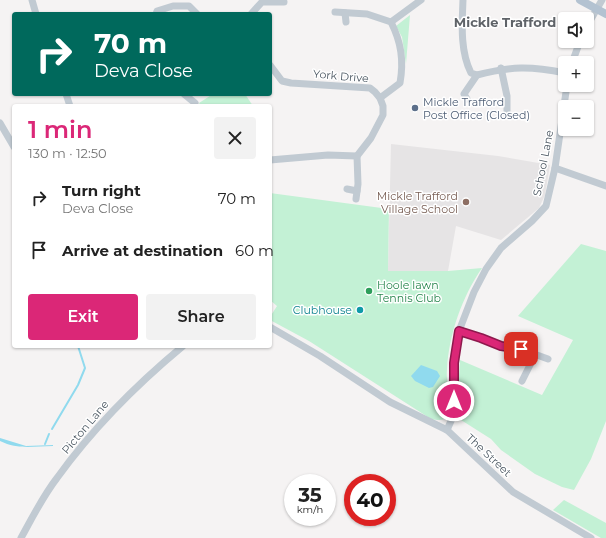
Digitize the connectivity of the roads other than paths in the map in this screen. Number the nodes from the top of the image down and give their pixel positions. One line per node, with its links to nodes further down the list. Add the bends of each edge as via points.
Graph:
1 (32, 0): 8 (street)
2 (421, 0): 17 (street)
3 (463, 0): 21 (street, via 462,34 471,73)
4 (580, 0): 7 (main road)
5 (602, 0): 7 (street)
6 (284, 2): 11 (street, via 262,2)
7 (596, 9): 14 (street); 15 (main road)
8 (35, 12)
9 (156, 12): 10 (street, via 173,6 189,6)
10 (195, 12)
11 (253, 12)
12 (335, 12): 13 (street)
13 (345, 13): 16 (street); 17 (street, via 368,14)
14 (594, 13)
15 (606, 14)
16 (346, 22)
17 (391, 22): 25 (street, via 402,50 402,74 400,83)
18 (272, 68): 25 (street, York Drive, via 282,81 370,88)
19 (501, 68): 20 (street, via 536,67); 21 (street); 27 (street, via 507,96)
20 (558, 71)
21 (477, 75): 23 (street)
22 (566, 92): 32 (street, School Lane)
23 (463, 95)
24 (186, 96): 26 (street)
25 (380, 98): 30 (street, via 383,115 371,138)
26 (195, 103)
27 (507, 114)
28 (0, 123): 29 (street)
29 (12, 144)
30 (357, 156): 31 (street, via 328,155); 35 (street)
31 (272, 160)
32 (555, 168): 33 (street); 38 (street, School Lane, via 546,206 502,248 486,269)
33 (606, 186)
34 (347, 188): 35 (street)
35 (357, 191): 36 (street)
36 (356, 199)
37 (272, 328): 43 (street, The Street, via 314,352 390,402)
38 (459, 331): 40 (street); 43 (street, School Lane, via 454,363 454,414)
39 (181, 348): 44 (street, Picton Lane, via 106,417 56,479)
40 (535, 355): 41 (street); 42 (street)
41 (548, 359)
42 (522, 381)
43 (447, 430): 45 (street, The Street, via 513,492)
44 (20, 538)
45 (591, 538)

